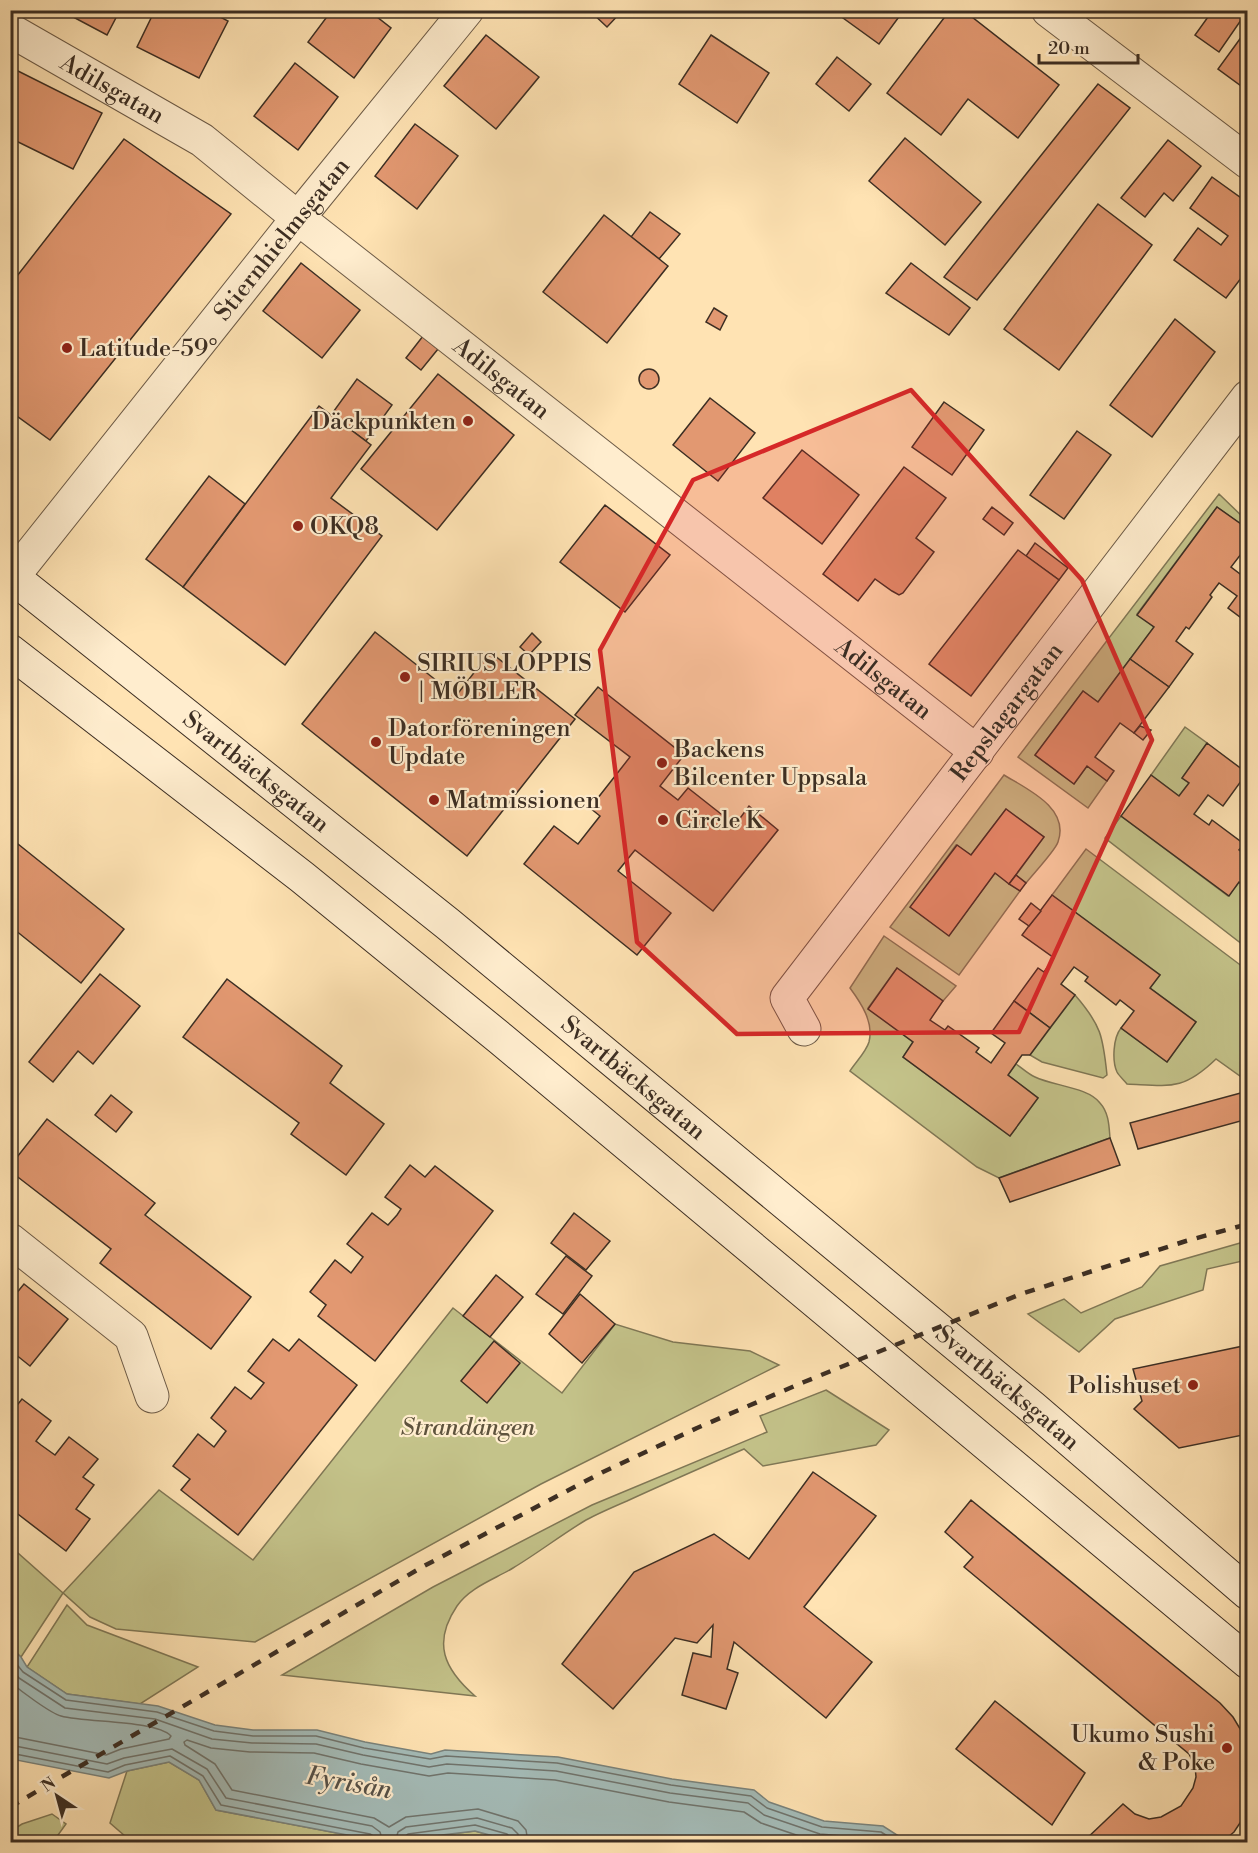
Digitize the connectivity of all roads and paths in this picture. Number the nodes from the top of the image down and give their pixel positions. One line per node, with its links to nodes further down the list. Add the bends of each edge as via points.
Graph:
1 (467, 10): 5 (street, Stiernhielmsgatan)
2 (1048, 10): 4 (street)
3 (10, 30): 5 (street, Adilsgatan, via 202,140)
4 (1248, 162)
5 (298, 218): 7 (street, Stiernhielmsgatan); 9 (street, Adilsgatan)
6 (1248, 397): 9 (street, Repslagargatan)
7 (11, 577): 13 (street, Svartbäcksgatan, via 476,947 1033,1408)
8 (10, 651): 14 (street, via 302,877 474,1017)
9 (977, 752): 10 (street, Repslagargatan, via 788,998)
10 (804, 1029)
11 (10, 1240): 12 (street, via 131,1336)
12 (152, 1396)
13 (1248, 1593)
14 (1248, 1662)

